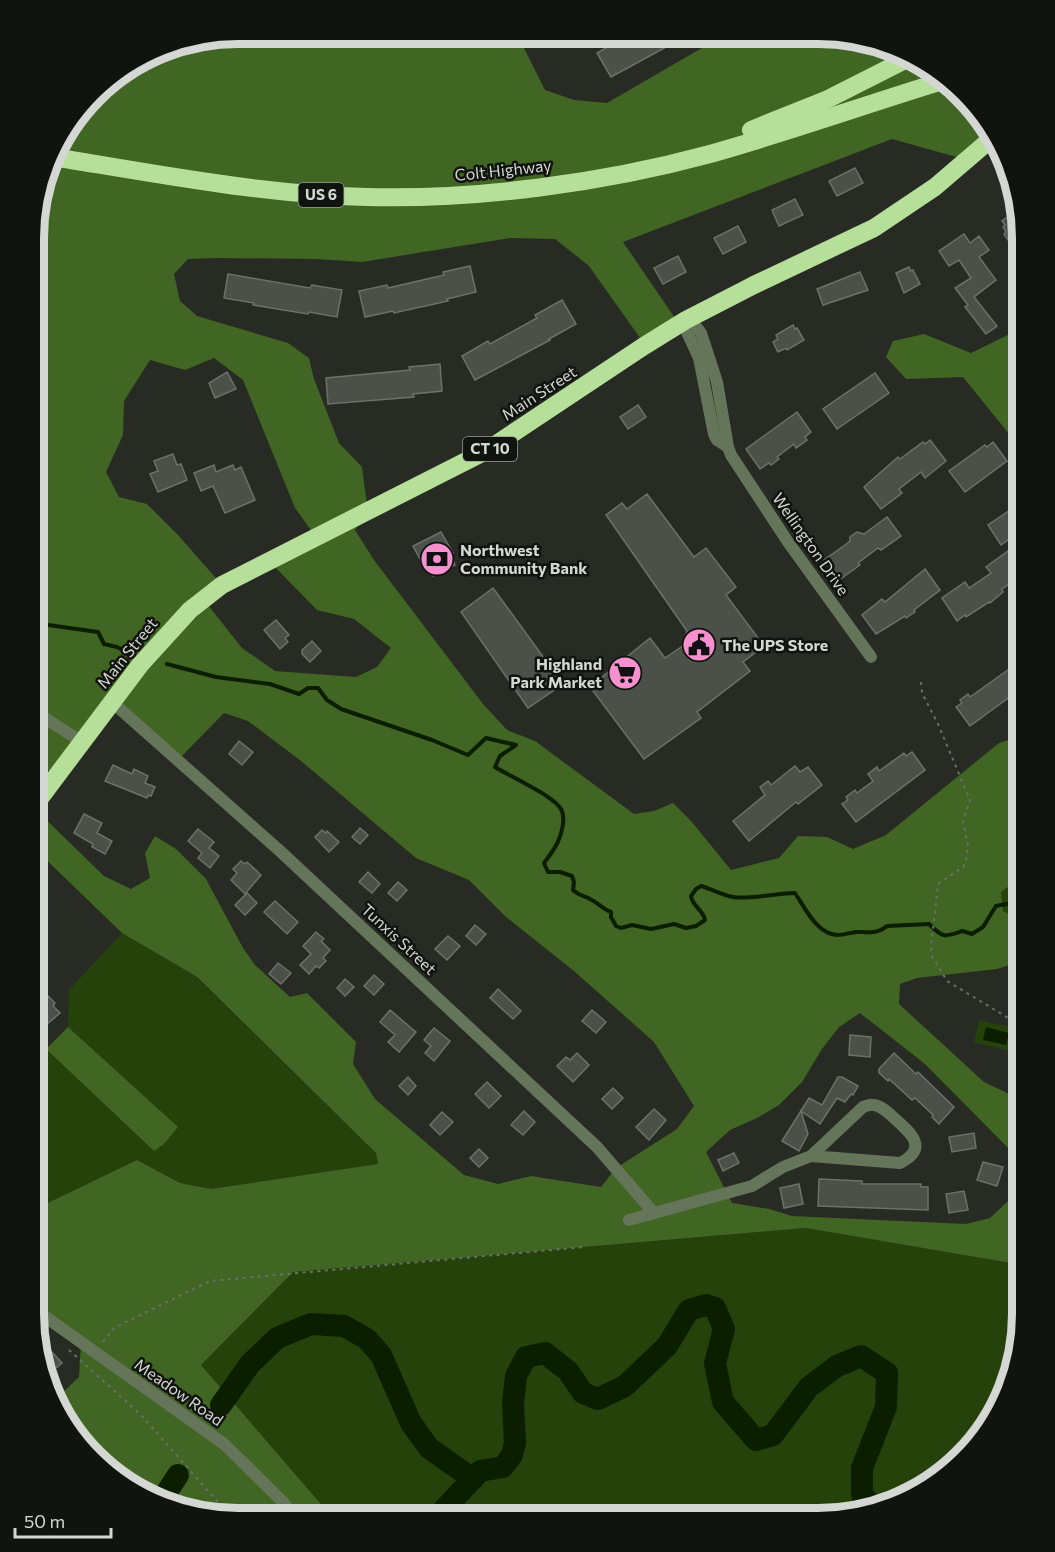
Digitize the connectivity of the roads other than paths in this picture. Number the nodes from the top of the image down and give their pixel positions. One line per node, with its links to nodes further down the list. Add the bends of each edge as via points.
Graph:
1 (901, 62): 5 (highway, via 765,125)
2 (935, 83): 5 (highway, Colt Highway / US 6, via 708,154)
3 (987, 142): 6 (highway, Main Street / CT 10, via 935,187 874,228)
4 (60, 158): 5 (highway, Colt Highway / US 6, via 276,191 368,197 503,191)
5 (591, 178)
6 (686, 320): 7 (street, Wellington Drive, via 701,333 714,372 728,447 788,542); 8 (highway, Main Street / CT 10, via 486,451 222,585 160,641)
7 (871, 657)
8 (112, 702): 10 (highway, Main Street / CT 10); 13 (street, Tunxis Street, via 280,851 597,1147)
9 (44, 717): 10 (street)
10 (82, 742): 11 (highway, Main Street / CT 10)
11 (44, 793)
12 (812, 1156): 12 (street, via 851,1117 871,1104 912,1133 915,1141 914,1151 900,1163); 13 (street, via 783,1167 752,1186)
13 (653, 1212): 14 (street)
14 (629, 1220)
15 (44, 1316): 16 (street, Meadow Road, via 224,1444)
16 (287, 1508)

